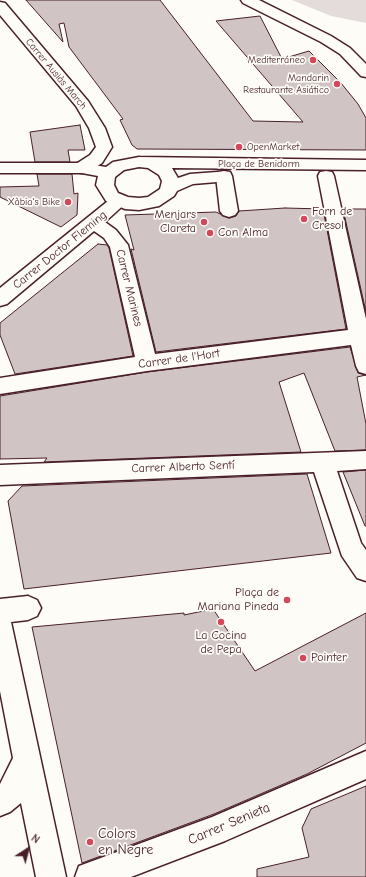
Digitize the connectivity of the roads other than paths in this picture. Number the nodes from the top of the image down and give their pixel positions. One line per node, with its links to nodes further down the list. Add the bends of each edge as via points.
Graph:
1 (248, 0): 5 (street, via 331,42 353,58)
2 (266, 0): 4 (street)
3 (0, 6): 6 (street, Carrer Ausiàs March, via 91,116)
4 (353, 41)
5 (366, 73)
6 (104, 147): 10 (street, via 96,159); 11 (street, Carrer Ausiàs March)
7 (152, 164): 8 (street, Plaça de Benidorm); 11 (street, via 132,162); 15 (street, via 165,170 169,176)
8 (366, 165)
9 (0, 168): 10 (street)
10 (82, 168): 11 (street)
11 (114, 170): 16 (street, via 105,179 107,191)
12 (224, 176): 13 (street, Plaça de Benidorm); 15 (street, Plaça de Benidorm, via 190,179); 17 (street)
13 (326, 176): 14 (street, Plaça de Benidorm); 20 (street)
14 (366, 176)
15 (170, 187): 16 (street, via 164,196 153,202 140,204)
16 (119, 201): 18 (street, Carrer Doctor Fleming)
17 (229, 211)
18 (94, 223): 19 (street, Carrer Doctor Fleming); 21 (street, Carrer Marines, via 110,234 119,245)
19 (0, 299)
20 (359, 336): 21 (street, Carrer de l'Hort); 22 (street)
21 (147, 363): 23 (street, Carrer de l'Hort)
22 (366, 366)
23 (0, 386)
24 (366, 460): 25 (street, Carrer Alberto Sentí)
25 (322, 461): 26 (street, Carrer Alberto Sentí); 27 (street, via 350,548)
26 (0, 475)
27 (366, 570)
28 (28, 608): 29 (street)
29 (0, 611)
30 (0, 625): 31 (street)
31 (27, 758): 33 (street, via 17,783 9,796); 34 (street)
32 (366, 765): 35 (street, Carrer Senieta, via 215,832)
33 (0, 802)
34 (51, 877)
35 (90, 877)

